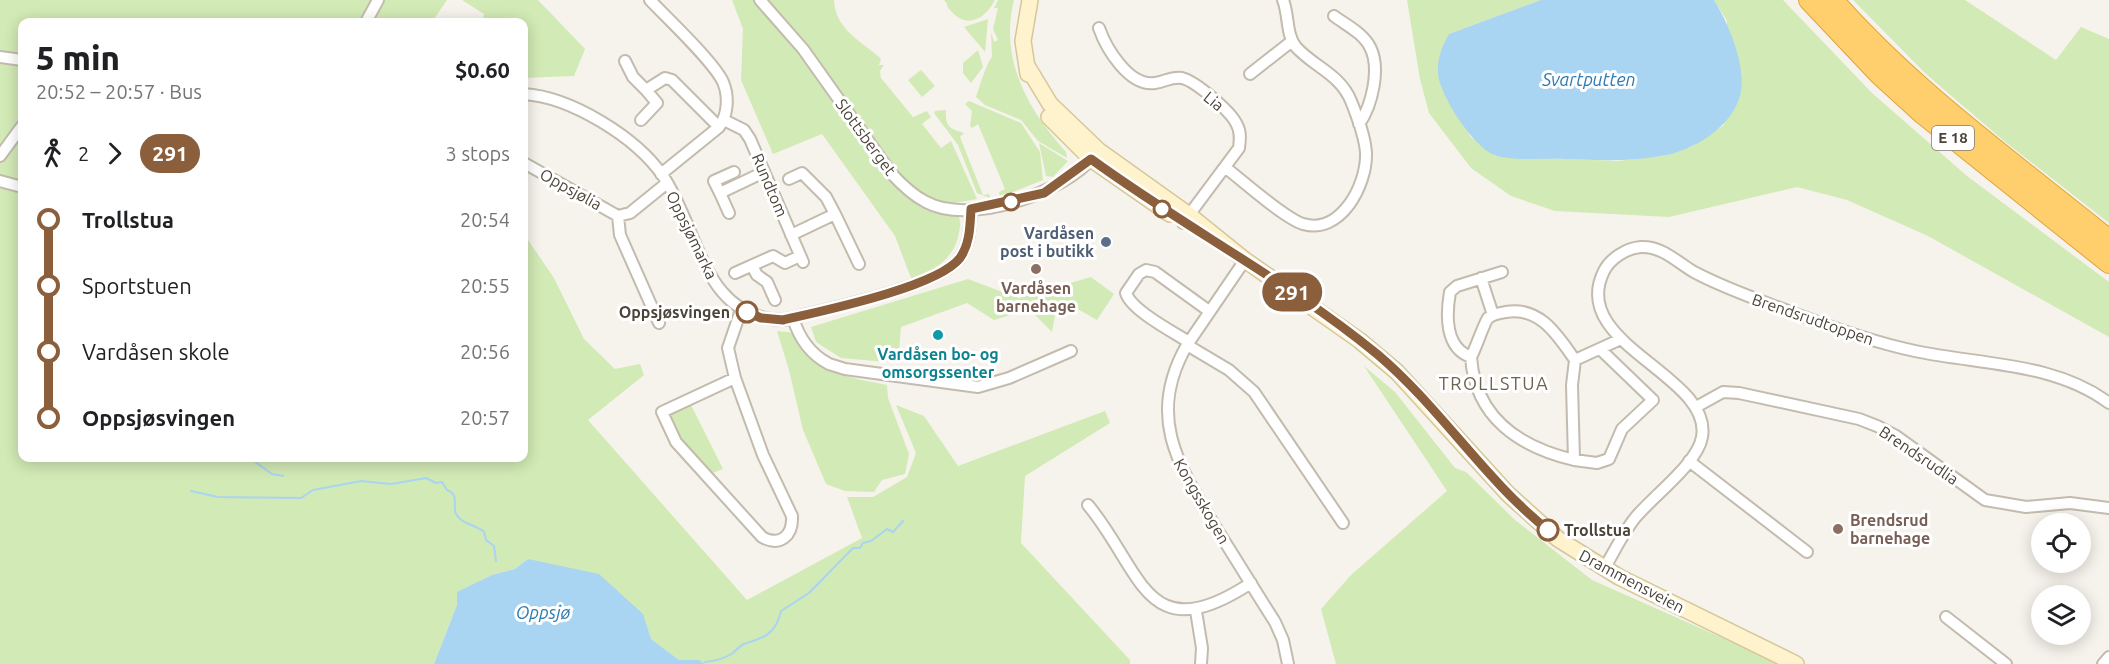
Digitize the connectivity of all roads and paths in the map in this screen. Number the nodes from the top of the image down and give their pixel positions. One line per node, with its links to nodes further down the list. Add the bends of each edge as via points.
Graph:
1 (378, 0): 9 (street)
2 (650, 0): 19 (street, via 723,81 727,97)
3 (760, 0): 33 (street, Slottsberget, via 803,49 875,153 906,189 927,203 947,209)
4 (1030, 0): 22 (main road, Drammensveien, via 1023,42 1027,66 1050,104)
5 (1283, 0): 11 (street)
6 (1809, 0): 41 (highway, E 18, via 1923,114)
7 (1833, 0): 39 (highway, E 18, via 1890,61 1936,101)
8 (1334, 16): 20 (street, via 1361,36 1374,61 1369,104)
9 (368, 18)
10 (1099, 28): 25 (street, Lia, via 1115,59 1136,78 1155,83 1184,79 1227,111 1240,134 1239,148)
11 (1292, 41): 15 (street); 20 (street, via 1340,82)
12 (0, 57): 13 (street)
13 (18, 59)
14 (625, 61): 16 (street)
15 (1251, 74)
16 (646, 90): 18 (street, via 660,100); 19 (street, Rundtom, via 665,78 672,80)
17 (528, 95): 27 (street, Oppsjømarka, via 563,103 613,130)
18 (641, 120)
19 (721, 123): 26 (street, Rundtom, via 744,130); 27 (street)
20 (1359, 124): 25 (street, via 1366,152 1362,176 1342,214 1329,224 1317,227 1300,223)
21 (18, 131): 23 (street)
22 (1095, 154): 33 (street, Slottsberget, via 1044,193); 37 (main road, Drammensveien)
23 (0, 156)
24 (528, 165): 36 (street, Oppsjølia)
25 (1226, 168): 37 (street, Lia)
26 (764, 172): 29 (street, Rundtom); 30 (street)
27 (664, 179): 36 (street, Oppsjølia, via 630,213); 48 (street, Oppsjømarka, via 717,287)
28 (0, 181): 31 (street)
29 (780, 183): 35 (street, via 802,173 826,196); 38 (street, Rundtom)
30 (739, 184): 32 (street); 32 (street, via 732,168 714,181)
31 (18, 186)
32 (720, 193): 34 (street)
33 (971, 209): 51 (street, Oppsjømarka, via 966,246 959,259 938,275)
34 (729, 213)
35 (835, 214): 38 (street); 42 (street)
36 (618, 216): 52 (street, Oppsjølia, via 620,235)
37 (1186, 219): 40 (main road, Drammensveien)
38 (791, 236): 43 (street, Rundtom, via 802,259 785,263 773,256)
39 (2109, 240)
40 (1245, 260): 49 (street, Kongsskogen); 68 (main road, Drammensveien, via 1377,355 1418,393 1525,511)
41 (2109, 262)
42 (859, 264)
43 (752, 266): 45 (street); 47 (street, via 767,282)
44 (1502, 272): 46 (street)
45 (735, 273)
46 (1481, 278): 50 (street); 57 (street, via 1457,286 1449,299 1451,341 1456,349)
47 (775, 300)
48 (741, 310): 51 (street, Oppsjømarka, via 761,318); 59 (street, via 728,348)
49 (1209, 311): 54 (street, Kongsskogen); 54 (street, via 1155,272 1146,270 1126,293 1138,309)
50 (1493, 315): 57 (street); 58 (street, via 1518,311 1537,317 1557,332)
51 (793, 318): 56 (street, via 807,346 829,364 965,386 996,383)
52 (658, 323)
53 (1621, 339): 55 (street); 60 (street, Brendsrudtoppen, via 1601,312 1597,295 1600,281 1614,258 1639,247 1654,248 1694,272 1838,329 1913,351 2043,371 2091,389); 61 (street, Brendsrudtoppen)
54 (1188, 344): 66 (street, via 1229,370 1254,392); 69 (street, Kongsskogen, via 1176,364 1168,392 1167,423 1176,457 1190,485)
55 (1600, 349): 58 (street); 62 (street, via 1653,400 1622,429 1609,459 1597,463)
56 (1071, 351)
57 (1471, 357): 62 (street, via 1482,399 1500,424 1527,444)
58 (1575, 360): 62 (street)
59 (735, 378): 59 (street, via 792,516 788,536 779,541 762,537 714,487 676,442 662,412)
60 (2109, 403)
61 (1696, 407): 63 (street, via 1702,437); 65 (street, Brendsrudlia, via 1723,392 1739,393 1859,419 1896,436 1985,500 2026,507 2070,503)
62 (1574, 460)
63 (1689, 461): 67 (street); 68 (street, via 1633,520)
64 (1088, 505): 70 (street, via 1147,594 1172,606)
65 (2109, 508)
66 (1342, 523)
67 (1807, 552)
68 (1604, 569): 75 (main road, Drammensveien)
69 (1251, 583): 70 (street); 74 (street, Kongsskogen, via 1283,640)
70 (1196, 611): 73 (street)
71 (1946, 617): 76 (street)
72 (2109, 657): 77 (street)
73 (1201, 664)
74 (1288, 664)
75 (1796, 664)
76 (2006, 664)
77 (2103, 664)

